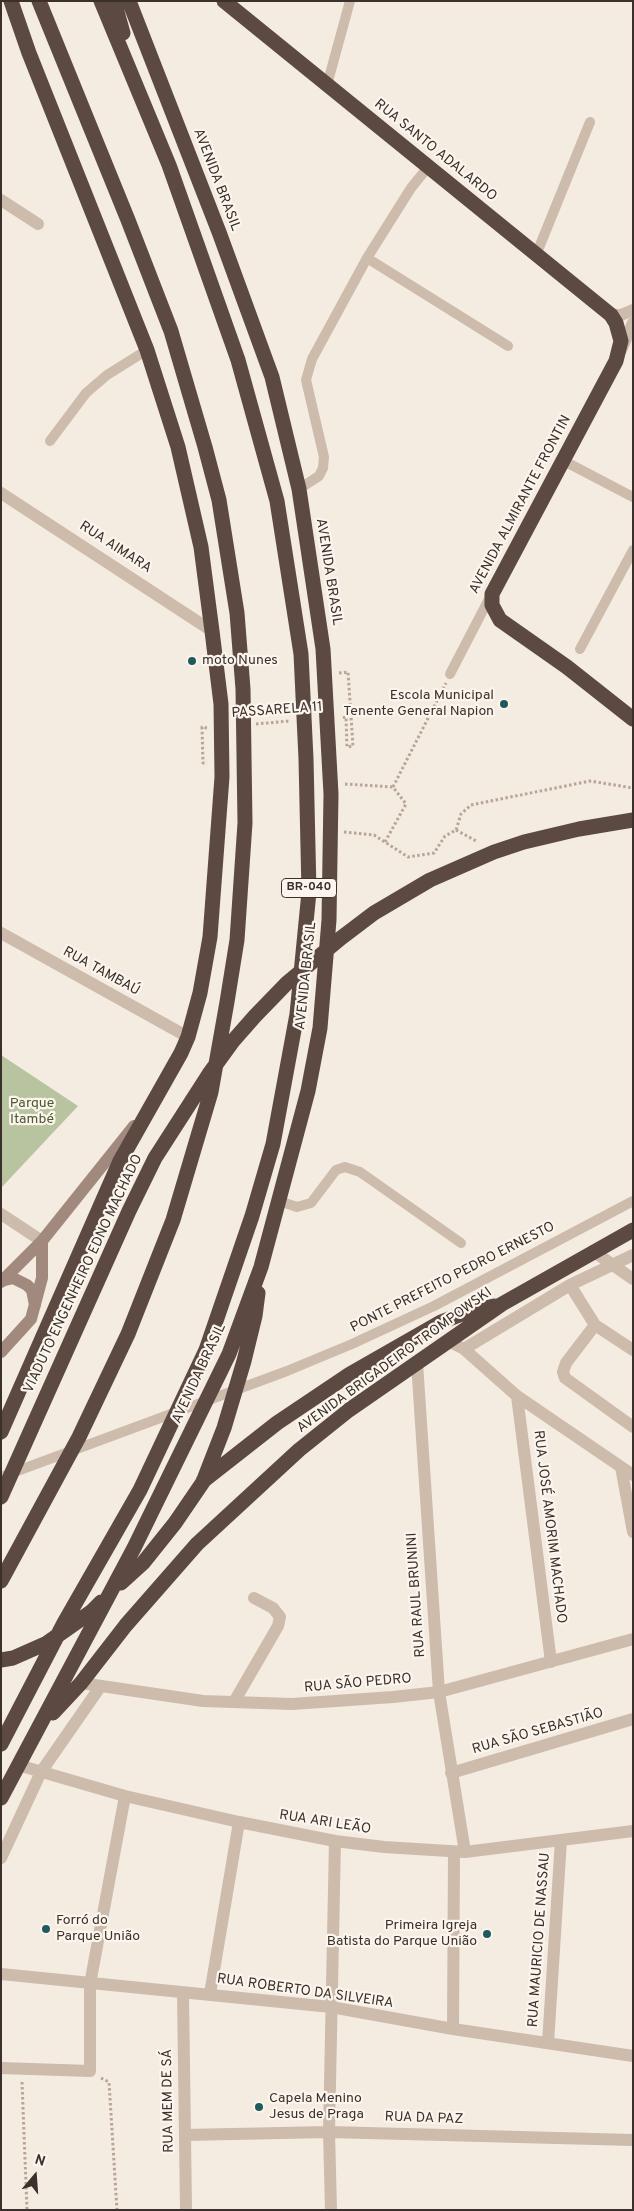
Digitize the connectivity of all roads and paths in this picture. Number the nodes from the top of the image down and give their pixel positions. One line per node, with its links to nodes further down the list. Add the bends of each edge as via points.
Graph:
1 (11, 1): 23 (highway)
2 (39, 1): 83 (highway, via 171,331 214,482 237,613 243,689 245,823 237,940 211,1092 173,1220 151,1280 80,1437)
3 (101, 1): 11 (highway, AVENIDA BRASIL / BR-040)
4 (114, 1): 11 (highway)
5 (129, 1): 9 (highway, AVENIDA BRASIL)
6 (140, 1): 9 (highway)
7 (224, 1): 10 (highway, RUA SANTO ADALARDO)
8 (350, 1): 10 (lane)
9 (136, 18): 27 (highway, AVENIDA BRASIL, via 272,377)
10 (327, 85): 13 (highway, RUA SANTO ADALARDO)
11 (137, 87): 93 (highway, AVENIDA BRASIL / BR-040, via 169,165 238,360 277,501 300,654 309,892 297,1014 273,1144 206,1350 140,1490 64,1623)
12 (590, 122): 16 (lane)
13 (428, 167): 16 (highway, RUA SANTO ADALARDO); 17 (lane)
14 (1, 200): 15 (street)
15 (38, 224)
16 (536, 255): 19 (highway, RUA SANTO ADALARDO)
17 (367, 258): 22 (lane); 27 (lane, via 312,359 306,380 324,457 323,468 319,476)
18 (633, 310): 19 (street)
19 (611, 315): 21 (highway, RUA SANTO ADALARDO)
20 (633, 323): 24 (street, AVENIDA ALMIRANTE FRONTIN)
21 (619, 331): 24 (highway, AVENIDA ALMIRANTE FRONTIN)
22 (508, 346)
23 (147, 350): 25 (lane, via 107,375 86,393); 32 (highway, via 180,456 201,547)
24 (620, 352): 26 (highway, AVENIDA ALMIRANTE FRONTIN)
25 (50, 442)
26 (564, 461): 29 (lane); 31 (highway, AVENIDA ALMIRANTE FRONTIN)
27 (299, 489): 53 (highway, AVENIDA BRASIL, via 323,649 329,734 331,880 320,1028 308,1091)
28 (1, 493): 32 (street, RUA AIMARA)
29 (633, 497)
30 (633, 550): 33 (lane)
31 (492, 594): 34 (lane, AVENIDA ALMIRANTE FRONTIN); 38 (highway, via 492,605 500,620)
32 (212, 631): 51 (highway, via 220,704 222,777 210,937)
33 (580, 648)
34 (450, 674): 43 (path)
35 (340, 682): 37 (path, PASSARELA 11, via 339,672 348,672 353,746 348,747 346,717)
36 (341, 710): 41 (path)
37 (336, 718)
38 (633, 719)
39 (298, 721): 40 (path, PASSARELA 11)
40 (250, 724)
41 (343, 748)
42 (345, 776): 43 (path, via 345,785)
43 (393, 787): 48 (path, via 406,804)
44 (633, 788): 47 (path, via 590,781 471,805 461,814)
45 (633, 820): 49 (highway, via 579,829)
46 (344, 822): 48 (path, via 344,832 374,835)
47 (456, 830): 48 (path, via 445,836 434,853 408,856); 49 (path)
48 (385, 842)
49 (494, 852): 81 (highway, VIADUTO ENGENHEIRO EDNO MACHADO, via 430,880 341,938 287,983 233,1041 155,1158)
50 (1, 933): 51 (street, RUA TAMBAÚ)
51 (188, 1037): 52 (highway)
52 (152, 1103): 57 (street); 76 (highway, via 95,1215)
53 (279, 1201): 58 (lane, via 297,1207 311,1202 336,1170 345,1168 360,1172); 62 (highway, AVENIDA BRASIL)
54 (633, 1201): 79 (lane, PONTE PREFEITO PEDRO ERNESTO, via 434,1306 352,1344)
55 (1, 1214): 57 (street)
56 (633, 1230): 59 (highway, AVENIDA BRIGADEIRO TROMPOWSKI)
57 (42, 1241): 64 (street); 67 (street, via 42,1278)
58 (461, 1243)
59 (593, 1251): 61 (street); 66 (highway, AVENIDA BRIGADEIRO TROMPOWSKI)
60 (633, 1255): 61 (street)
61 (613, 1264): 63 (street); 65 (street)
62 (261, 1267): 80 (highway, via 255,1316 244,1361 224,1428); 94 (highway, AVENIDA BRASIL, via 226,1362 134,1548)
63 (633, 1278)
64 (1, 1282): 67 (street, via 13,1278 28,1285 34,1296)
65 (570, 1285): 68 (street); 70 (street)
66 (502, 1304): 69 (highway, AVENIDA BRIGADEIRO TROMPOWSKI); 80 (highway, via 441,1322 350,1374 277,1423)
67 (34, 1312): 72 (street, via 28,1324)
68 (595, 1325): 71 (street); 75 (street, via 566,1363 565,1378)
69 (448, 1341): 70 (street); 73 (highway, AVENIDA BRIGADEIRO TROMPOWSKI)
70 (464, 1349): 74 (street)
71 (633, 1350)
72 (1, 1352)
73 (417, 1363): 88 (highway, AVENIDA BRIGADEIRO TROMPOWSKI, via 349,1410 245,1498 197,1544 126,1625); 90 (street, RUA RAUL BRUNINI)
74 (517, 1396): 77 (street); 87 (street, RUA JOSÉ AMORIM MACHADO)
75 (633, 1427)
76 (1, 1432)
77 (621, 1468): 78 (street); 82 (street)
78 (633, 1475)
79 (1, 1477)
80 (203, 1482): 86 (highway, via 163,1538 91,1612 47,1643)
81 (1, 1497)
82 (633, 1532)
83 (1, 1581)
84 (254, 1598): 91 (street, via 273,1608 280,1617 278,1626)
85 (633, 1639): 87 (street, RUA SÃO PEDRO)
86 (1, 1660)
87 (551, 1662): 90 (street, RUA SÃO PEDRO)
88 (81, 1683): 89 (street, RUA SÃO PEDRO); 94 (highway, AVENIDA BRIGADEIRO TROMPOWSKI, via 56,1709)
89 (100, 1686): 91 (street, RUA SÃO PEDRO, via 202,1701); 95 (street)
90 (439, 1692): 91 (street, RUA SÃO PEDRO, via 292,1704); 96 (street, RUA RAUL BRUNINI)
91 (234, 1702)
92 (633, 1719): 96 (street, RUA SÃO SEBASTIÃO)
93 (1, 1744)
94 (22, 1759): 95 (street, RUA ARI LEÃO); 98 (highway, AVENIDA BRASIL)
95 (41, 1772): 97 (street, RUA ARI LEÃO); 104 (street)
96 (451, 1773): 103 (street, RUA RAUL BRUNINI)
97 (125, 1796): 99 (street, RUA ARI LEÃO); 106 (street)
98 (1, 1798)
99 (239, 1822): 102 (street, RUA ARI LEÃO); 108 (street)
100 (633, 1831): 101 (street, RUA ARI LEÃO)
101 (561, 1840): 103 (street, RUA ARI LEÃO); 111 (street, RUA MAURICIO DE NASSAU)
102 (335, 1841): 103 (street, RUA ARI LEÃO); 109 (street)
103 (460, 1853): 110 (street, RUA RAUL BRUNINI)
104 (1, 1858)
105 (1, 1974): 106 (street, RUA ROBERTO DA SILVEIRA)
106 (90, 1984): 107 (street, RUA ROBERTO DA SILVEIRA); 115 (street)
107 (183, 1993): 108 (street, RUA ROBERTO DA SILVEIRA); 117 (street, RUA MEM DE SÁ)
108 (210, 1994): 109 (street, RUA ROBERTO DA SILVEIRA)
109 (331, 2007): 110 (street, RUA ROBERTO DA SILVEIRA); 116 (street)
110 (454, 2029): 111 (street, RUA ROBERTO DA SILVEIRA)
111 (548, 2043): 112 (street, RUA ROBERTO DA SILVEIRA)
112 (633, 2056)
113 (1, 2068): 114 (street)
114 (21, 2069): 115 (street); 119 (path)
115 (90, 2072): 120 (path, via 109,2082)
116 (329, 2132): 117 (street, RUA DA PAZ); 118 (street, RUA DA PAZ); 122 (street)
117 (185, 2134): 121 (street, RUA MEM DE SÁ)
118 (633, 2140)
119 (27, 2210)
120 (117, 2210)
121 (186, 2210)
122 (331, 2210)

